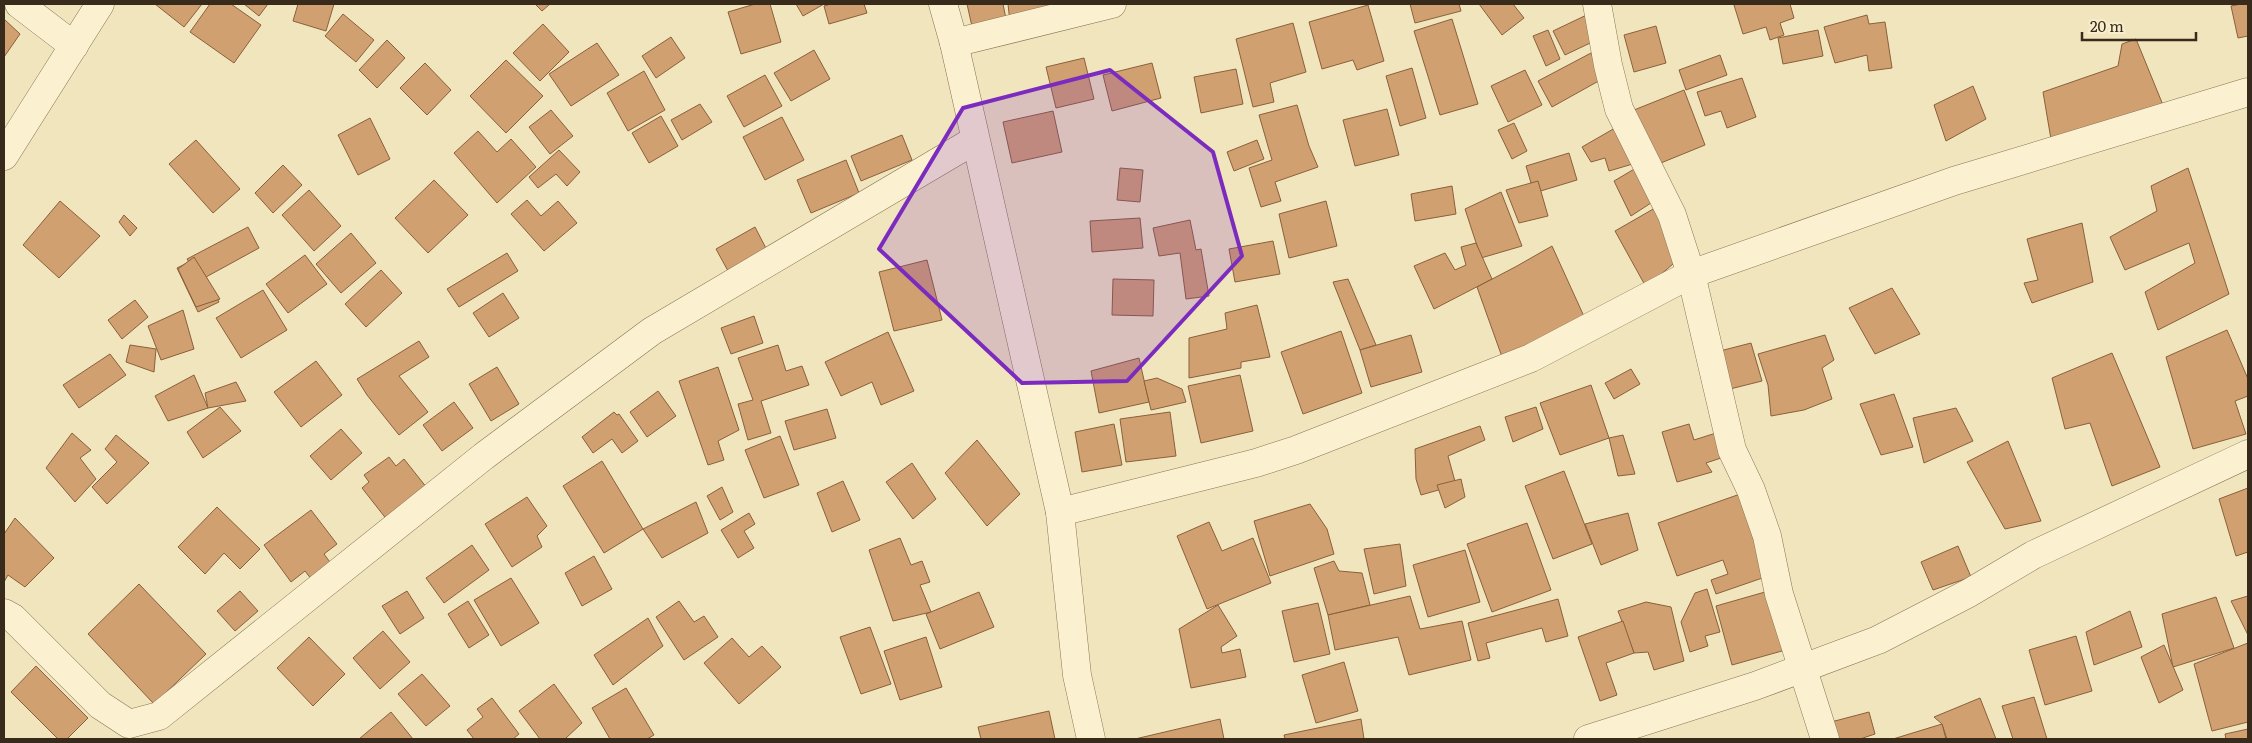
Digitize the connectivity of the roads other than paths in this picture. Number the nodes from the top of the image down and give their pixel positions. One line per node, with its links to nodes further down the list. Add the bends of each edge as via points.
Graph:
1 (19, 4): 7 (street)
2 (100, 4): 7 (street)
3 (943, 4): 6 (street)
4 (1112, 4): 6 (street)
5 (1597, 4): 11 (street, via 1619,109 1672,215)
6 (954, 43): 9 (street)
7 (74, 46): 10 (street)
8 (2248, 92): 11 (street, via 1954,181)
9 (975, 140): 13 (street); 14 (street, via 652,331 484,456 159,716 129,724 100,705 13,618)
10 (4, 156)
11 (1692, 274): 13 (street, via 1531,358 1296,450); 15 (street, via 1732,450 1751,490 1767,536 1779,594)
12 (2248, 454): 15 (street, via 2033,555 1969,593 1878,640)
13 (1060, 512): 16 (street, via 1077,676)
14 (4, 613)
15 (1802, 668): 17 (street); 18 (street)
16 (1091, 739)
17 (1588, 739)
18 (1825, 739)

